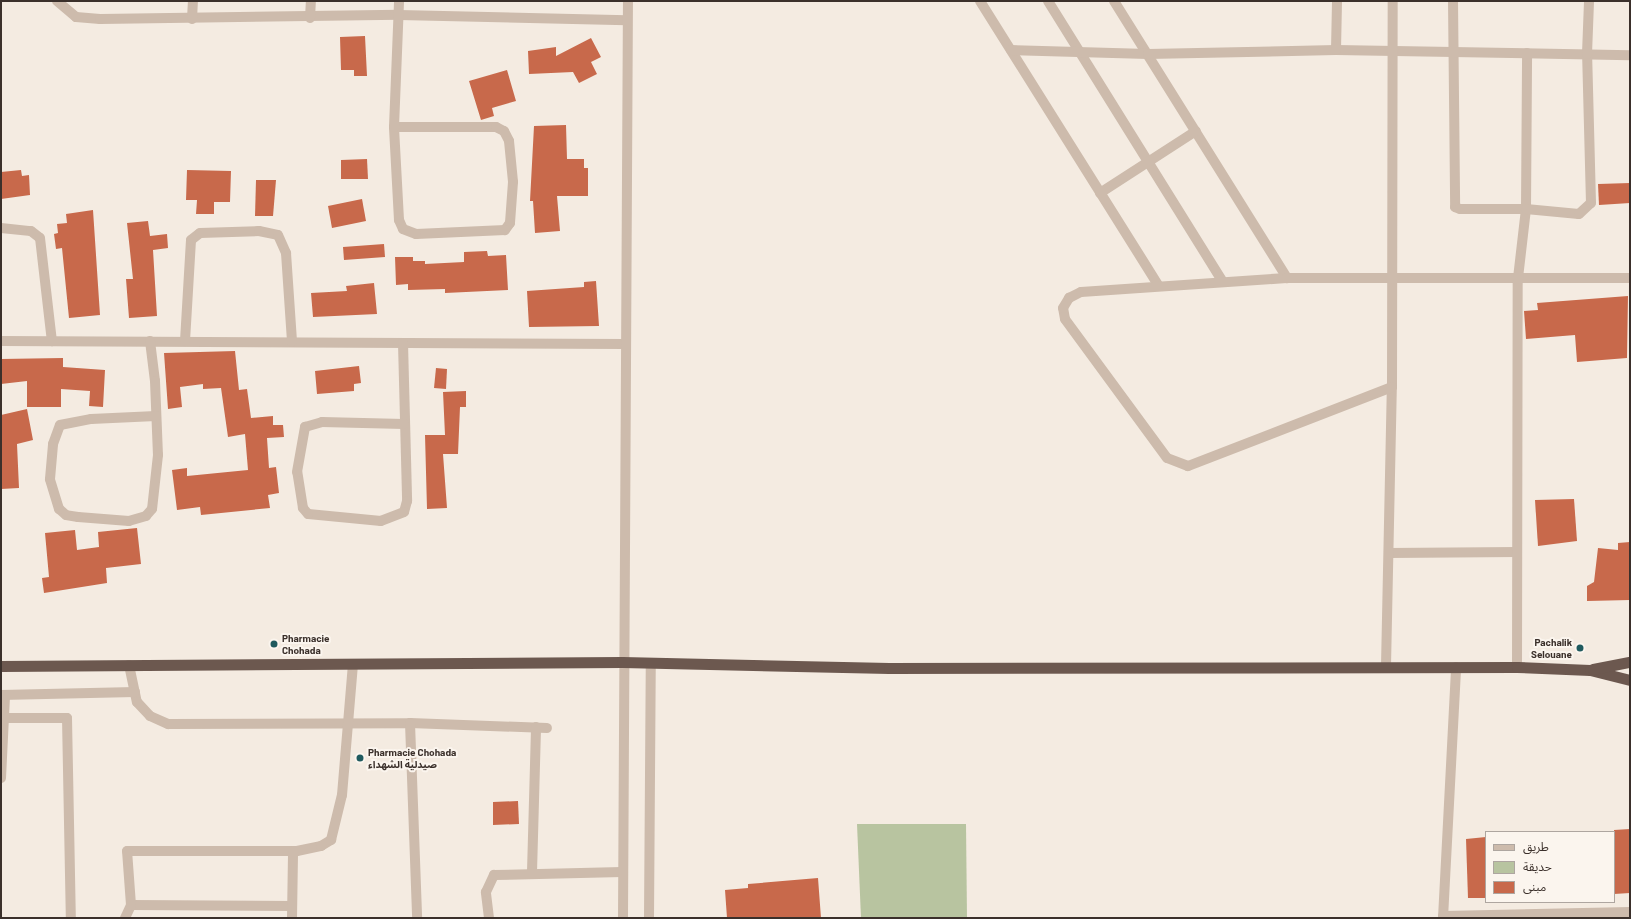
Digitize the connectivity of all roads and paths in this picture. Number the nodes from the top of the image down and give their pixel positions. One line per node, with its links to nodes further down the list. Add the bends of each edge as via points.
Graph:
1 (57, 1): 15 (street, via 76,16)
2 (193, 1): 15 (street)
3 (310, 1): 14 (street)
4 (399, 1): 13 (street)
5 (628, 1): 16 (street)
6 (980, 1): 17 (street)
7 (1048, 1): 20 (street)
8 (1114, 1): 23 (street)
9 (1337, 1): 18 (street)
10 (1393, 1): 19 (street)
11 (1453, 1): 21 (street)
12 (1590, 1): 24 (street)
13 (399, 15): 14 (street); 16 (street); 26 (street)
14 (310, 18): 15 (street)
15 (192, 19)
16 (628, 20): 44 (street)
17 (1011, 50): 20 (street); 29 (street)
18 (1336, 50): 19 (street); 23 (street)
19 (1393, 51): 21 (street); 33 (street)
20 (1080, 52): 23 (street); 28 (street)
21 (1453, 52): 22 (street); 30 (street, via 1455,207)
22 (1527, 53): 24 (street); 30 (street)
23 (1148, 54): 27 (street)
24 (1586, 54): 25 (street); 30 (street, via 1591,202 1579,214)
25 (1630, 55)
26 (394, 127): 26 (street, via 496,127 504,131 509,141 513,182 510,223 505,230 416,234 403,229 396,185)
27 (1196, 131): 28 (street); 32 (street)
28 (1149, 161): 29 (street); 36 (street)
29 (1100, 193): 37 (street)
30 (1526, 209): 34 (street)
31 (1, 228): 39 (street, via 31,231 40,238)
32 (1287, 278): 33 (street); 36 (street)
33 (1391, 278): 34 (street); 45 (street)
34 (1518, 278): 35 (street); 48 (street)
35 (1630, 278)
36 (1223, 282): 37 (street)
37 (1158, 285): 45 (street, via 1081,292 1069,298 1063,308 1065,319 1167,458 1188,466)
38 (1, 340): 39 (street)
39 (52, 341): 40 (street)
40 (150, 341): 41 (street); 46 (street)
41 (185, 341): 42 (street); 42 (street, via 191,240 200,233 259,231 278,235 286,253)
42 (292, 342): 43 (street)
43 (403, 343): 44 (street); 47 (street)
44 (625, 344): 50 (street)
45 (1392, 387): 49 (street)
46 (156, 416): 46 (street, via 91,419 60,425 53,444 50,479 59,509 66,515 78,517 129,521 146,516 152,508 158,455)
47 (404, 424): 47 (street, via 322,422 305,427 297,472 300,496 308,514 381,521 404,512 407,502)
48 (1517, 552): 49 (street); 58 (street)
49 (1389, 553): 56 (street)
50 (622, 662): 52 (highway); 53 (highway); 69 (street)
51 (1630, 662): 59 (highway)
52 (651, 663): 56 (highway, via 889,668); 80 (street)
53 (353, 664): 54 (highway); 64 (street)
54 (129, 665): 55 (highway); 61 (street)
55 (1, 666)
56 (1386, 666): 57 (highway)
57 (1456, 667): 58 (highway); 73 (street)
58 (1516, 667): 59 (highway)
59 (1590, 670): 60 (highway)
60 (1630, 680)
61 (135, 692): 62 (street); 64 (street, via 137,702 150,716 168,724)
62 (3, 695): 63 (street)
63 (4, 718): 66 (street); 74 (street, via 67,718)
64 (346, 724): 65 (street); 67 (street, via 336,826 331,840 321,846)
65 (410, 724): 68 (street, via 542,727); 77 (street)
66 (1, 778)
67 (293, 851): 70 (street, via 127,851); 71 (street)
68 (532, 872): 69 (street); 78 (street, via 499,873 489,879 486,892)
69 (622, 872): 79 (street)
70 (131, 905): 71 (street); 75 (street)
71 (292, 906): 76 (street)
72 (1630, 912): 73 (street)
73 (1443, 917)
74 (71, 918)
75 (125, 918)
76 (292, 918)
77 (417, 918)
78 (489, 918)
79 (623, 918)
80 (649, 918)

